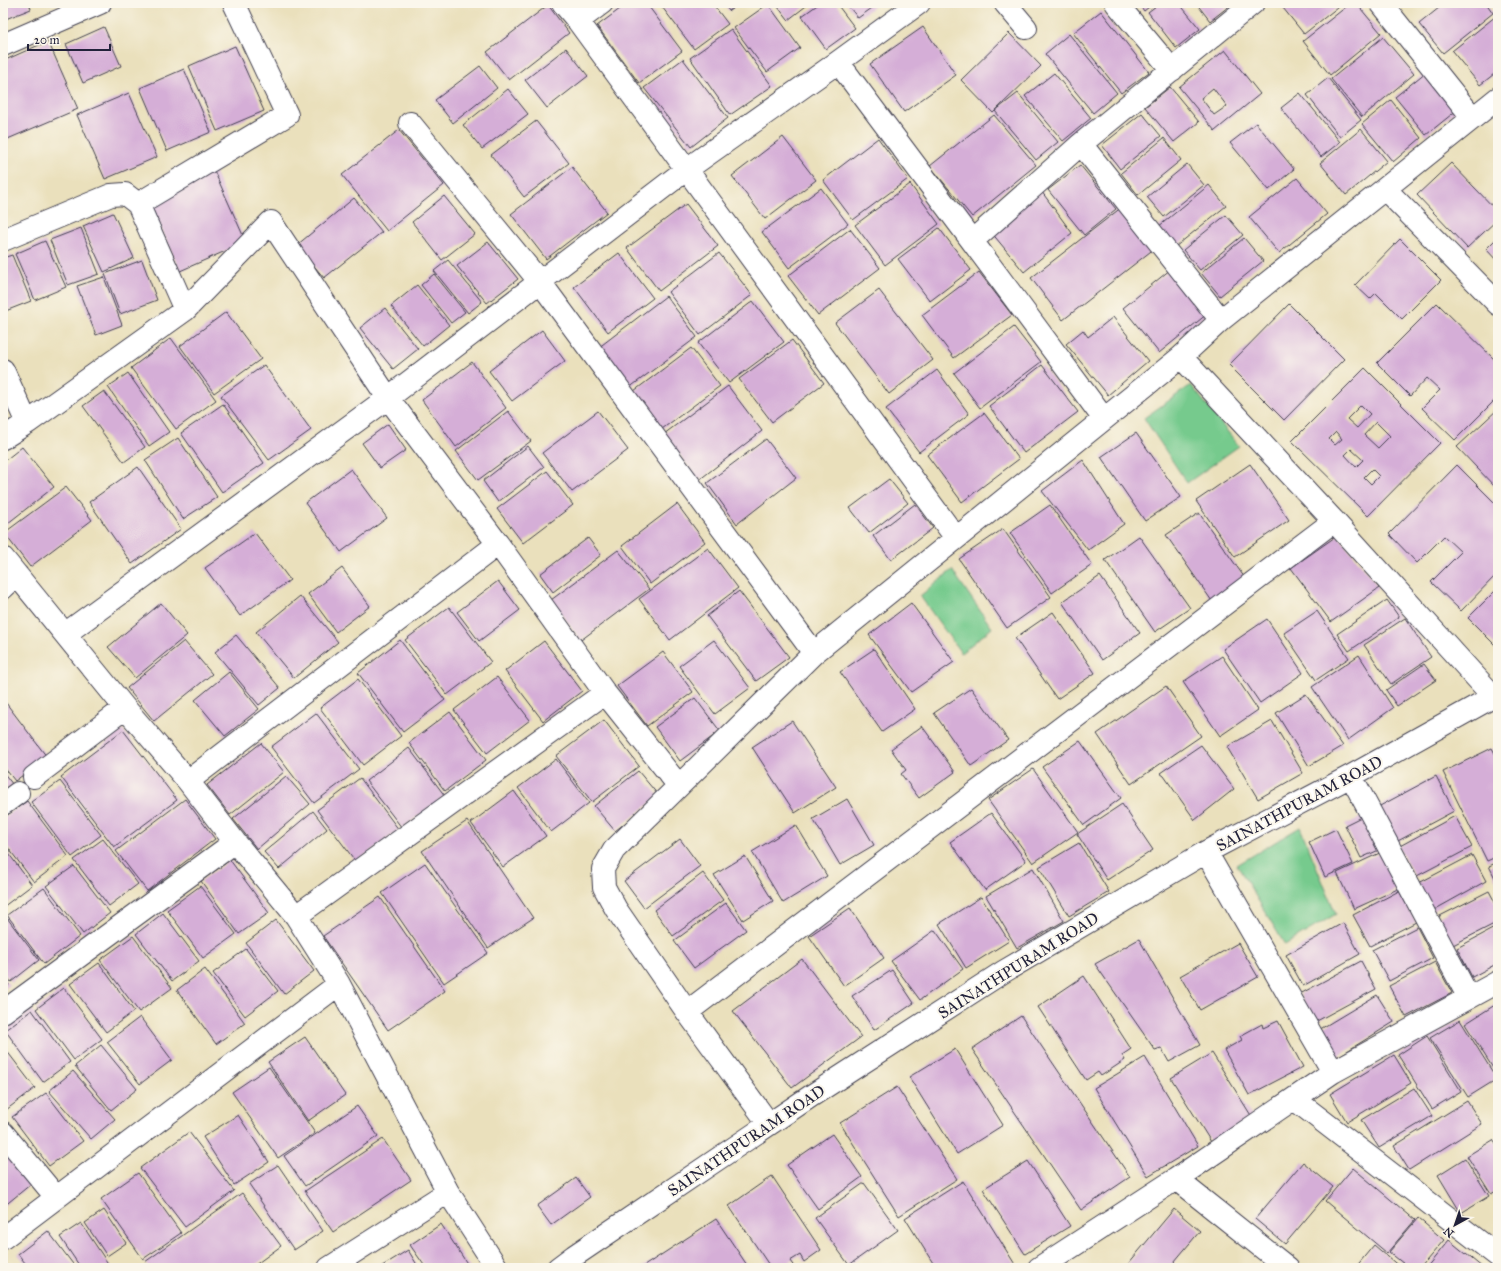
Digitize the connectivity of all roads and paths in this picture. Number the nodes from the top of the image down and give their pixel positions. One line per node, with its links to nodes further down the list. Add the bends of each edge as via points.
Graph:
1 (100, 3): 12 (street)
2 (234, 3): 21 (street, via 287,115)
3 (563, 3): 10 (street)
4 (602, 3): 10 (street)
5 (919, 3): 13 (street)
6 (1005, 3): 11 (street)
7 (1116, 3): 14 (street)
8 (1253, 3): 14 (street)
9 (1381, 3): 16 (street)
10 (578, 21): 19 (street)
11 (1026, 28)
12 (3, 45)
13 (838, 62): 19 (street); 23 (street)
14 (1172, 70): 18 (street)
15 (1498, 98): 16 (street)
16 (1473, 118): 20 (street)
17 (410, 123): 24 (street)
18 (1081, 144): 23 (street); 27 (street)
19 (687, 169): 24 (street); 35 (street)
20 (1385, 190): 25 (street); 27 (street)
21 (138, 204): 22 (street, via 125,194 111,195); 26 (street)
22 (3, 240)
23 (972, 241): 31 (street)
24 (540, 282): 30 (street); 40 (street)
25 (1498, 304)
26 (185, 310): 30 (street, via 271,222); 32 (street)
27 (1221, 320): 28 (street)
28 (1181, 357): 31 (street); 34 (street)
29 (3, 370): 32 (street)
30 (388, 398): 36 (street); 39 (street)
31 (1104, 419): 35 (street)
32 (27, 423): 33 (street)
33 (3, 438)
34 (1334, 521): 42 (street); 55 (street)
35 (956, 538): 40 (street)
36 (498, 544): 41 (street); 46 (street)
37 (3, 558): 38 (street)
38 (10, 582): 39 (street)
39 (65, 634): 43 (street)
40 (814, 653): 47 (street)
41 (605, 693): 47 (street); 50 (street)
42 (1495, 695): 44 (street, SAINATHPURAM ROAD)
43 (125, 708): 45 (street); 46 (street)
44 (1351, 776): 49 (street, SAINATHPURAM ROAD); 53 (street)
45 (34, 777)
46 (188, 781): 48 (street)
47 (679, 786): 55 (street, via 614,850 603,869 604,887 616,909)
48 (235, 842): 50 (street); 54 (street)
49 (1206, 852): 56 (street); 58 (street, SAINATHPURAM ROAD, via 1003,972)
50 (296, 916): 52 (street)
51 (1498, 982): 53 (street)
52 (339, 984): 61 (street); 62 (street)
53 (1469, 998): 56 (street)
54 (3, 1012)
55 (687, 1012): 58 (street)
56 (1333, 1072): 57 (street)
57 (1294, 1099): 60 (street); 64 (street)
58 (769, 1124): 65 (street, SAINATHPURAM ROAD)
59 (3, 1133): 62 (street)
60 (1176, 1179): 68 (street); 69 (street)
61 (448, 1192): 66 (street); 67 (street)
62 (56, 1197): 63 (street)
63 (3, 1238)
64 (1498, 1256)
65 (571, 1264)
66 (329, 1268)
67 (497, 1268)
68 (1039, 1268)
69 (1288, 1268)

